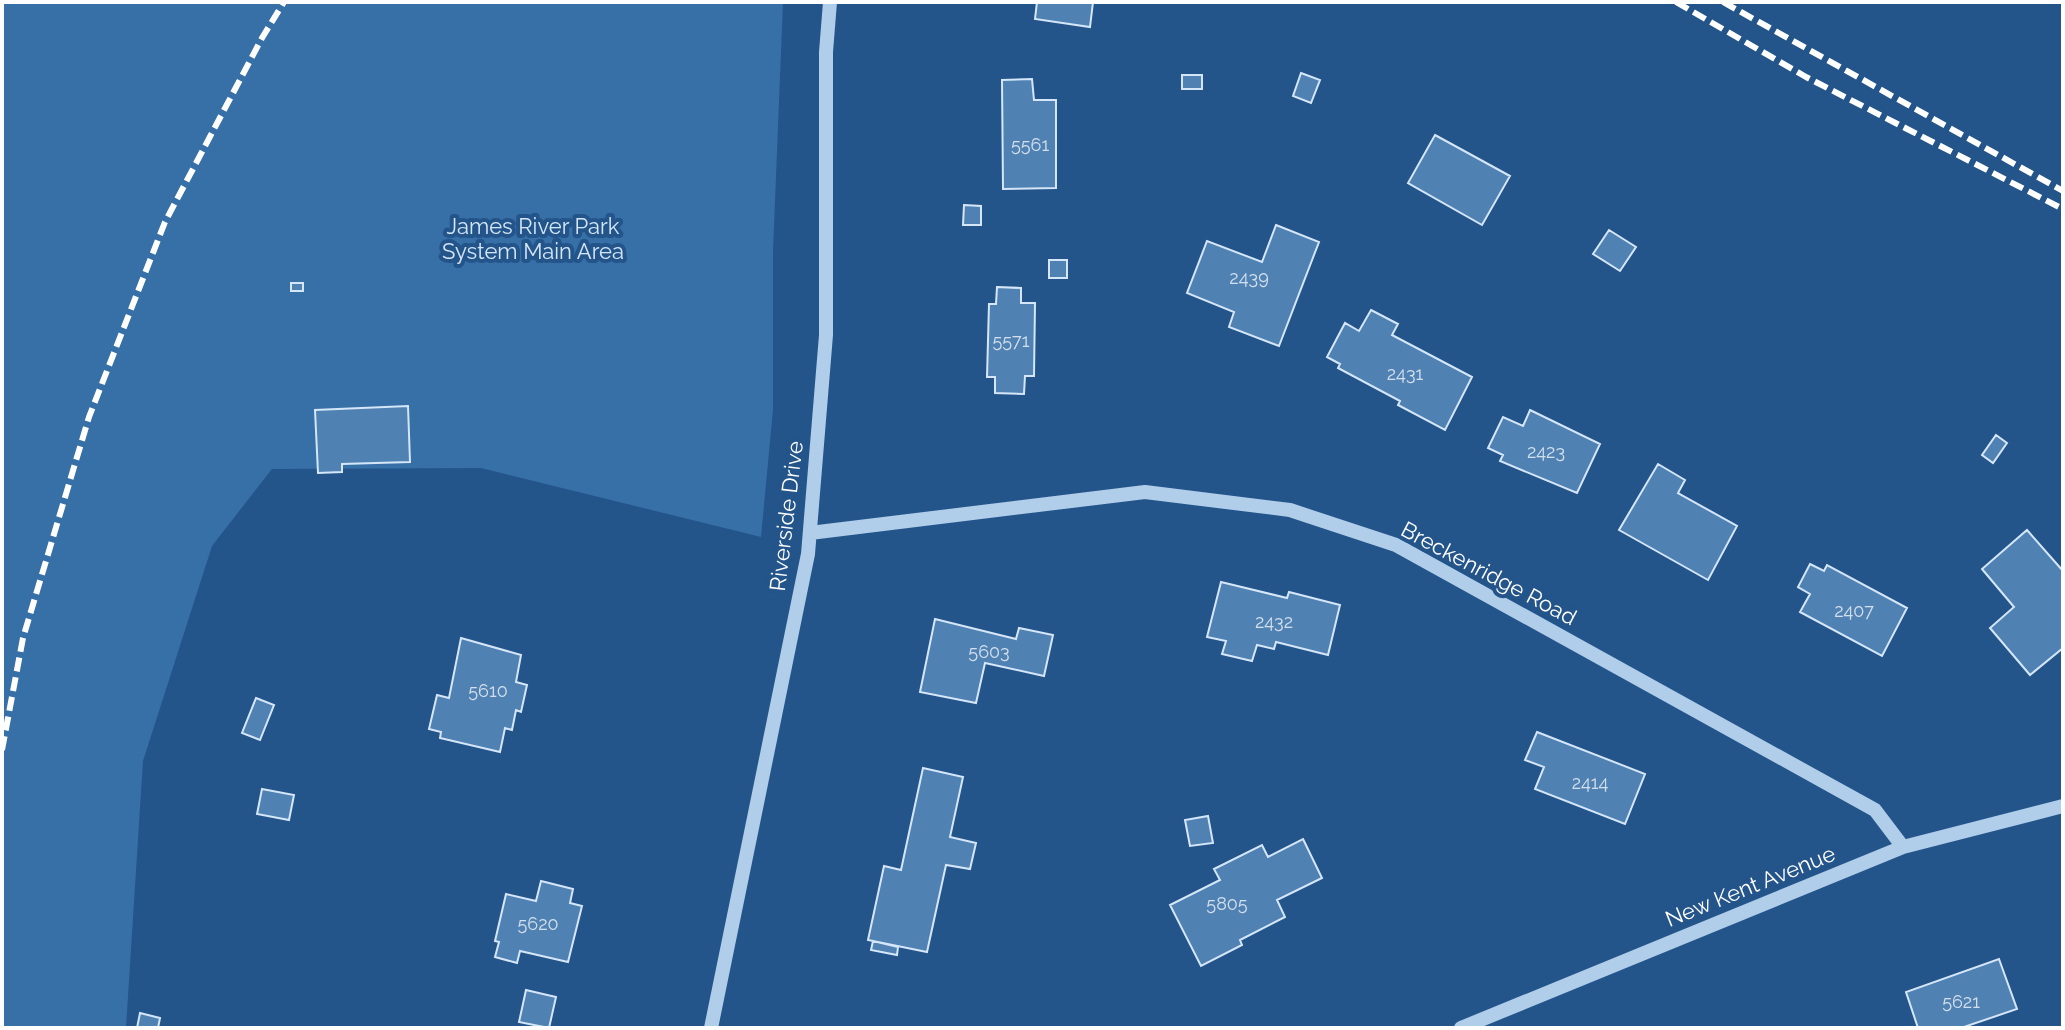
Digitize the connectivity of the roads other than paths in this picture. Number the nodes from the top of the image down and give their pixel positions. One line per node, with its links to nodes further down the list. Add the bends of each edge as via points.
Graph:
1 (830, 2): 2 (street, Riverside Drive, via 826,335)
2 (810, 533): 4 (street, Breckenridge Road, via 1145,492 1290,510 1410,552 1875,810); 5 (street, Riverside Drive)
3 (2063, 806): 4 (street, New Kent Avenue)
4 (1903, 847): 6 (street, New Kent Avenue)
5 (711, 1028)
6 (1461, 1028)

